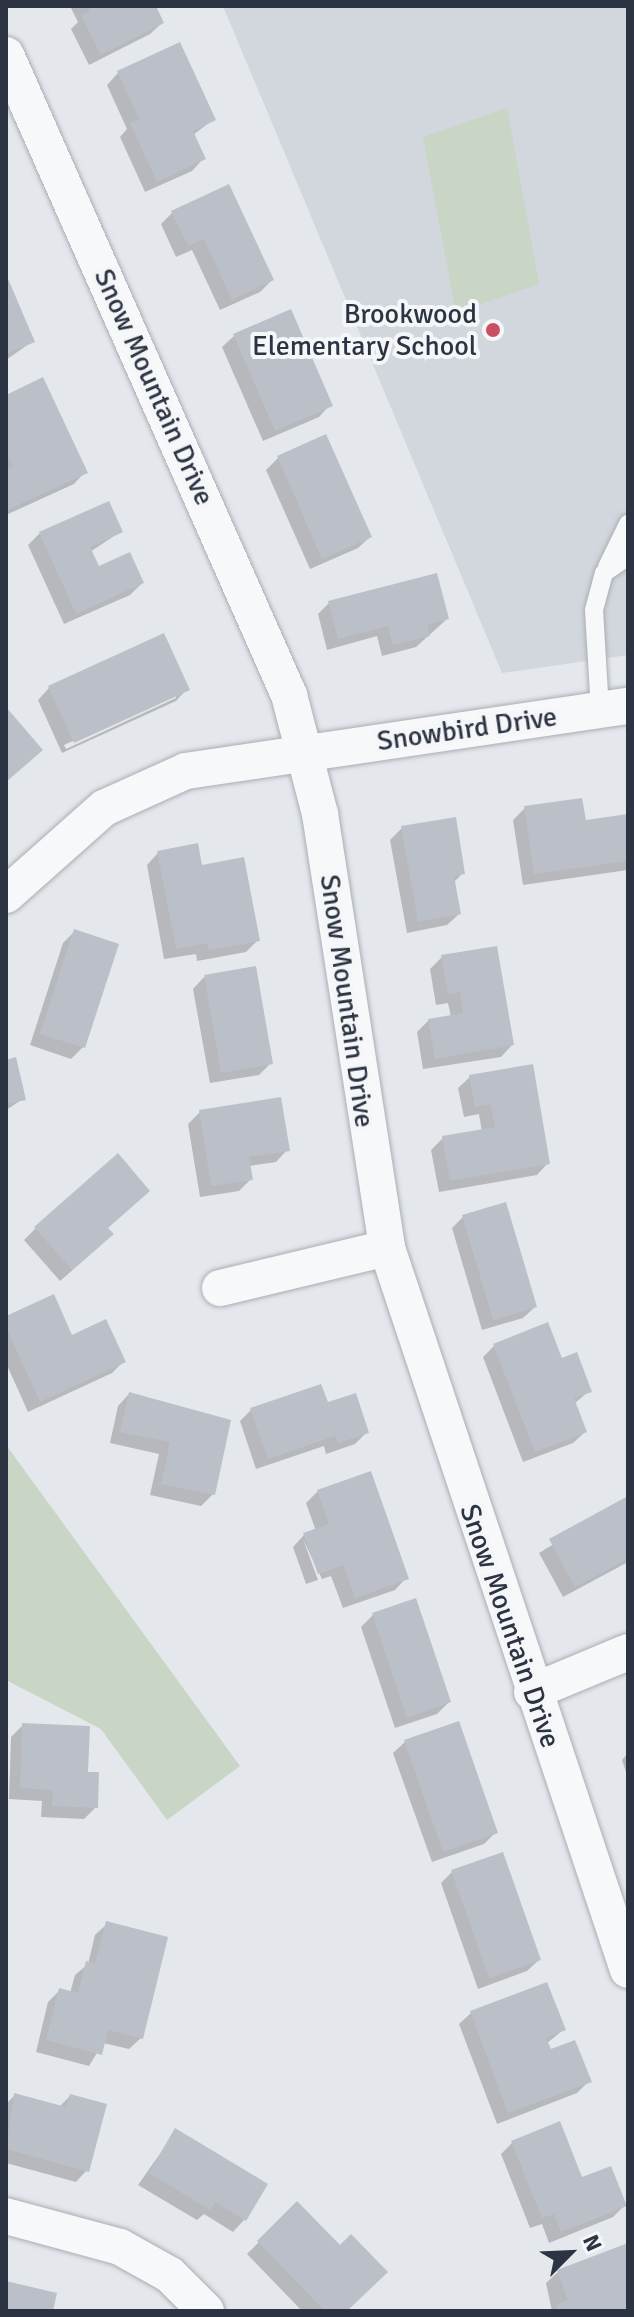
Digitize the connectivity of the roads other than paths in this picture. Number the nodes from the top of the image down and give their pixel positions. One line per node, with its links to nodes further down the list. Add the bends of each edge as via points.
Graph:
1 (6, 55): 6 (street, Snow Mountain Drive, via 282,681)
2 (628, 524): 4 (lane)
3 (628, 556): 4 (lane)
4 (604, 573): 5 (lane, via 594,610)
5 (614, 709): 6 (street, Snowbird Drive)
6 (306, 751): 7 (street, Snowbird Drive, via 186,771 144,786 76,830); 8 (street, Snow Mountain Drive)
7 (6, 895)
8 (387, 1248): 9 (street); 11 (street, Snow Mountain Drive)
9 (220, 1288)
10 (628, 1652): 11 (street)
11 (532, 1692): 12 (street, Snow Mountain Drive)
12 (628, 1970)
13 (6, 2216): 14 (street, via 120,2247 170,2275)
14 (206, 2311)

